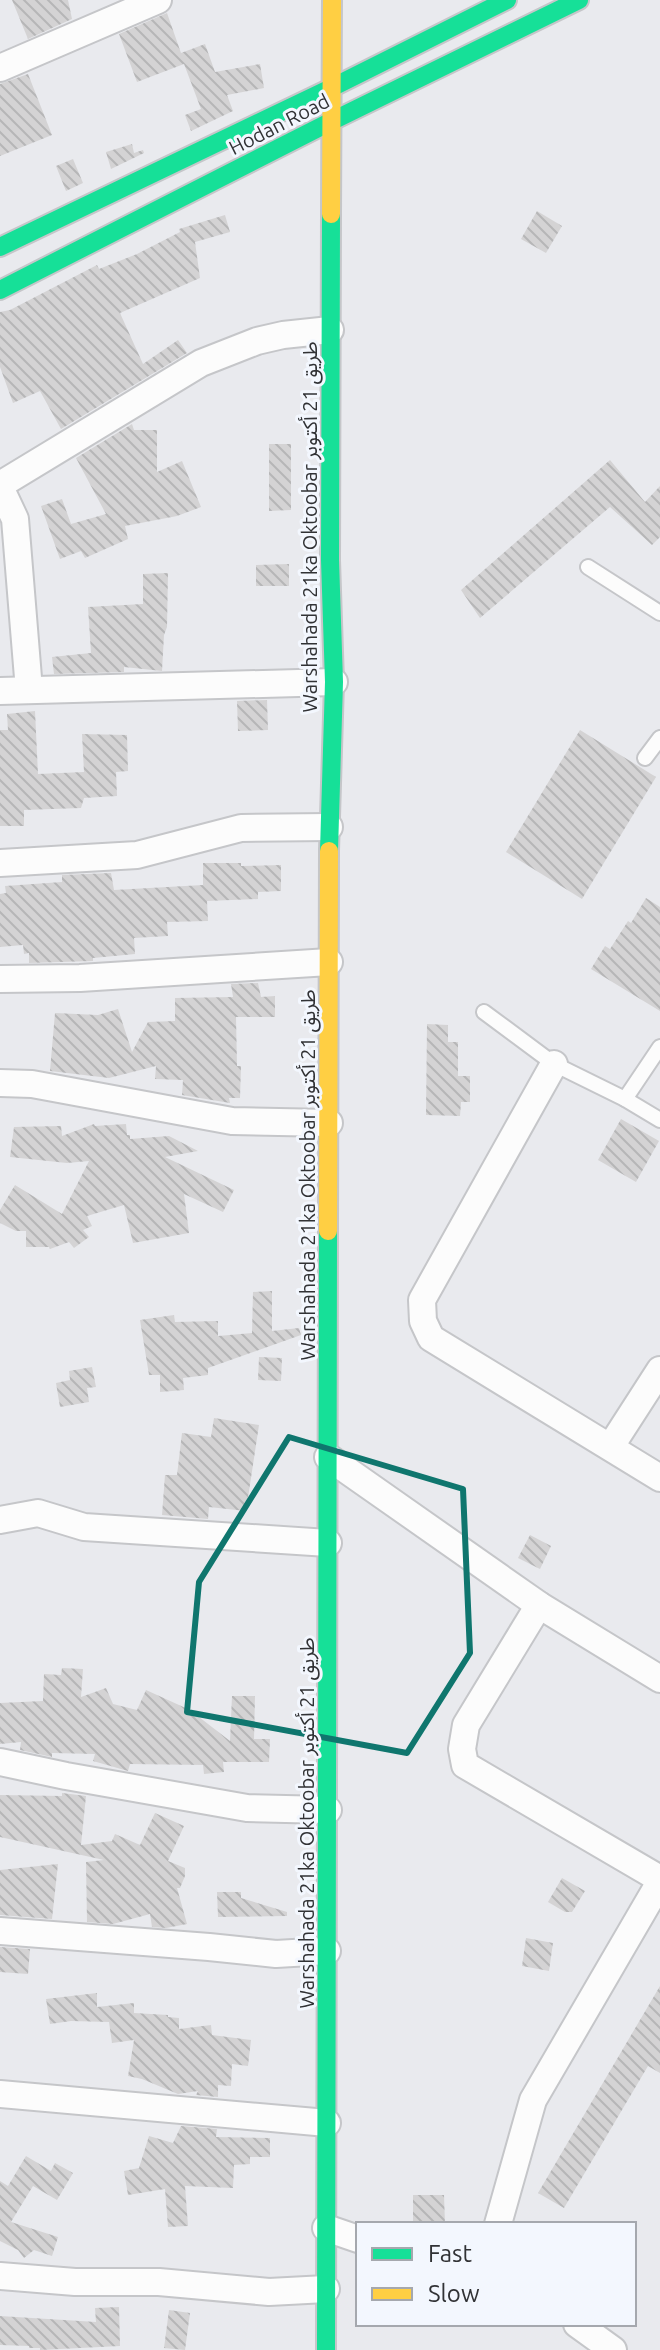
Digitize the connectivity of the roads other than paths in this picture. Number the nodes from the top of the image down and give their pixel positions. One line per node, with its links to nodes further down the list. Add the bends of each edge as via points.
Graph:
1 (158, 0): 5 (street)
2 (332, 0): 6 (main road, Warshahada 21ka Oktoobar طريق 21 أكتوبر)
3 (507, 0): 6 (main road, Hodan Road)
4 (579, 0): 7 (main road, Hodan Road)
5 (0, 68)
6 (331, 88): 7 (main road, Warshahada 21ka Oktoobar طريق 21 أكتوبر); 8 (main road, Hodan Road)
7 (330, 122): 9 (main road, Hodan Road); 10 (main road, Warshahada 21ka Oktoobar طريق 21 أكتوبر)
8 (0, 247)
9 (0, 290)
10 (330, 330): 11 (street, via 257,341 201,363); 14 (main road, Warshahada 21ka Oktoobar طريق 21 أكتوبر)
11 (0, 486): 15 (street, via 15,519)
12 (588, 567): 13 (lane)
13 (660, 613)
14 (334, 682): 15 (street); 19 (main road, Warshahada 21ka Oktoobar طريق 21 أكتوبر)
15 (29, 690): 16 (street)
16 (0, 691)
17 (660, 738): 18 (lane)
18 (645, 758)
19 (329, 827): 20 (street, via 241,828 137,855); 21 (main road, Warshahada 21ka Oktoobar طريق 21 أكتوبر)
20 (0, 863)
21 (329, 962): 22 (street); 29 (main road, Warshahada 21ka Oktoobar طريق 21 أكتوبر)
22 (0, 979)
23 (484, 1012): 25 (lane)
24 (660, 1047): 27 (lane)
25 (554, 1064): 27 (lane); 31 (street, via 426,1292 423,1321 431,1338)
26 (0, 1083): 29 (street, via 32,1084 232,1121)
27 (625, 1099): 28 (lane)
28 (660, 1120)
29 (329, 1123): 32 (main road, Warshahada 21ka Oktoobar طريق 21 أكتوبر)
30 (660, 1370): 31 (street)
31 (611, 1446): 33 (street)
32 (328, 1457): 35 (main road, Warshahada 21ka Oktoobar طريق 21 أكتوبر); 36 (street)
33 (660, 1478)
34 (0, 1520): 35 (street, via 38,1513 84,1527)
35 (328, 1543): 39 (main road, Warshahada 21ka Oktoobar طريق 21 أكتوبر)
36 (539, 1605): 37 (street); 40 (street, via 466,1725 465,1765)
37 (660, 1679)
38 (0, 1762): 39 (street, via 247,1808)
39 (328, 1810): 42 (main road, Warshahada 21ka Oktoobar طريق 21 أكتوبر)
40 (660, 1880): 45 (street, via 533,2100)
41 (0, 1931): 42 (street, via 276,1954)
42 (327, 1951): 44 (main road, Warshahada 21ka Oktoobar طريق 21 أكتوبر)
43 (0, 2094): 44 (street)
44 (327, 2123): 46 (main road, Warshahada 21ka Oktoobar طريق 21 أكتوبر)
45 (499, 2222)
46 (326, 2228): 47 (street); 49 (main road, Warshahada 21ka Oktoobar طريق 21 أكتوبر)
47 (356, 2238)
48 (0, 2276): 49 (street, via 269,2292)
49 (326, 2289): 51 (main road, Warshahada 21ka Oktoobar طريق 21 أكتوبر)
50 (580, 2326): 52 (street)
51 (326, 2350)
52 (613, 2350)

